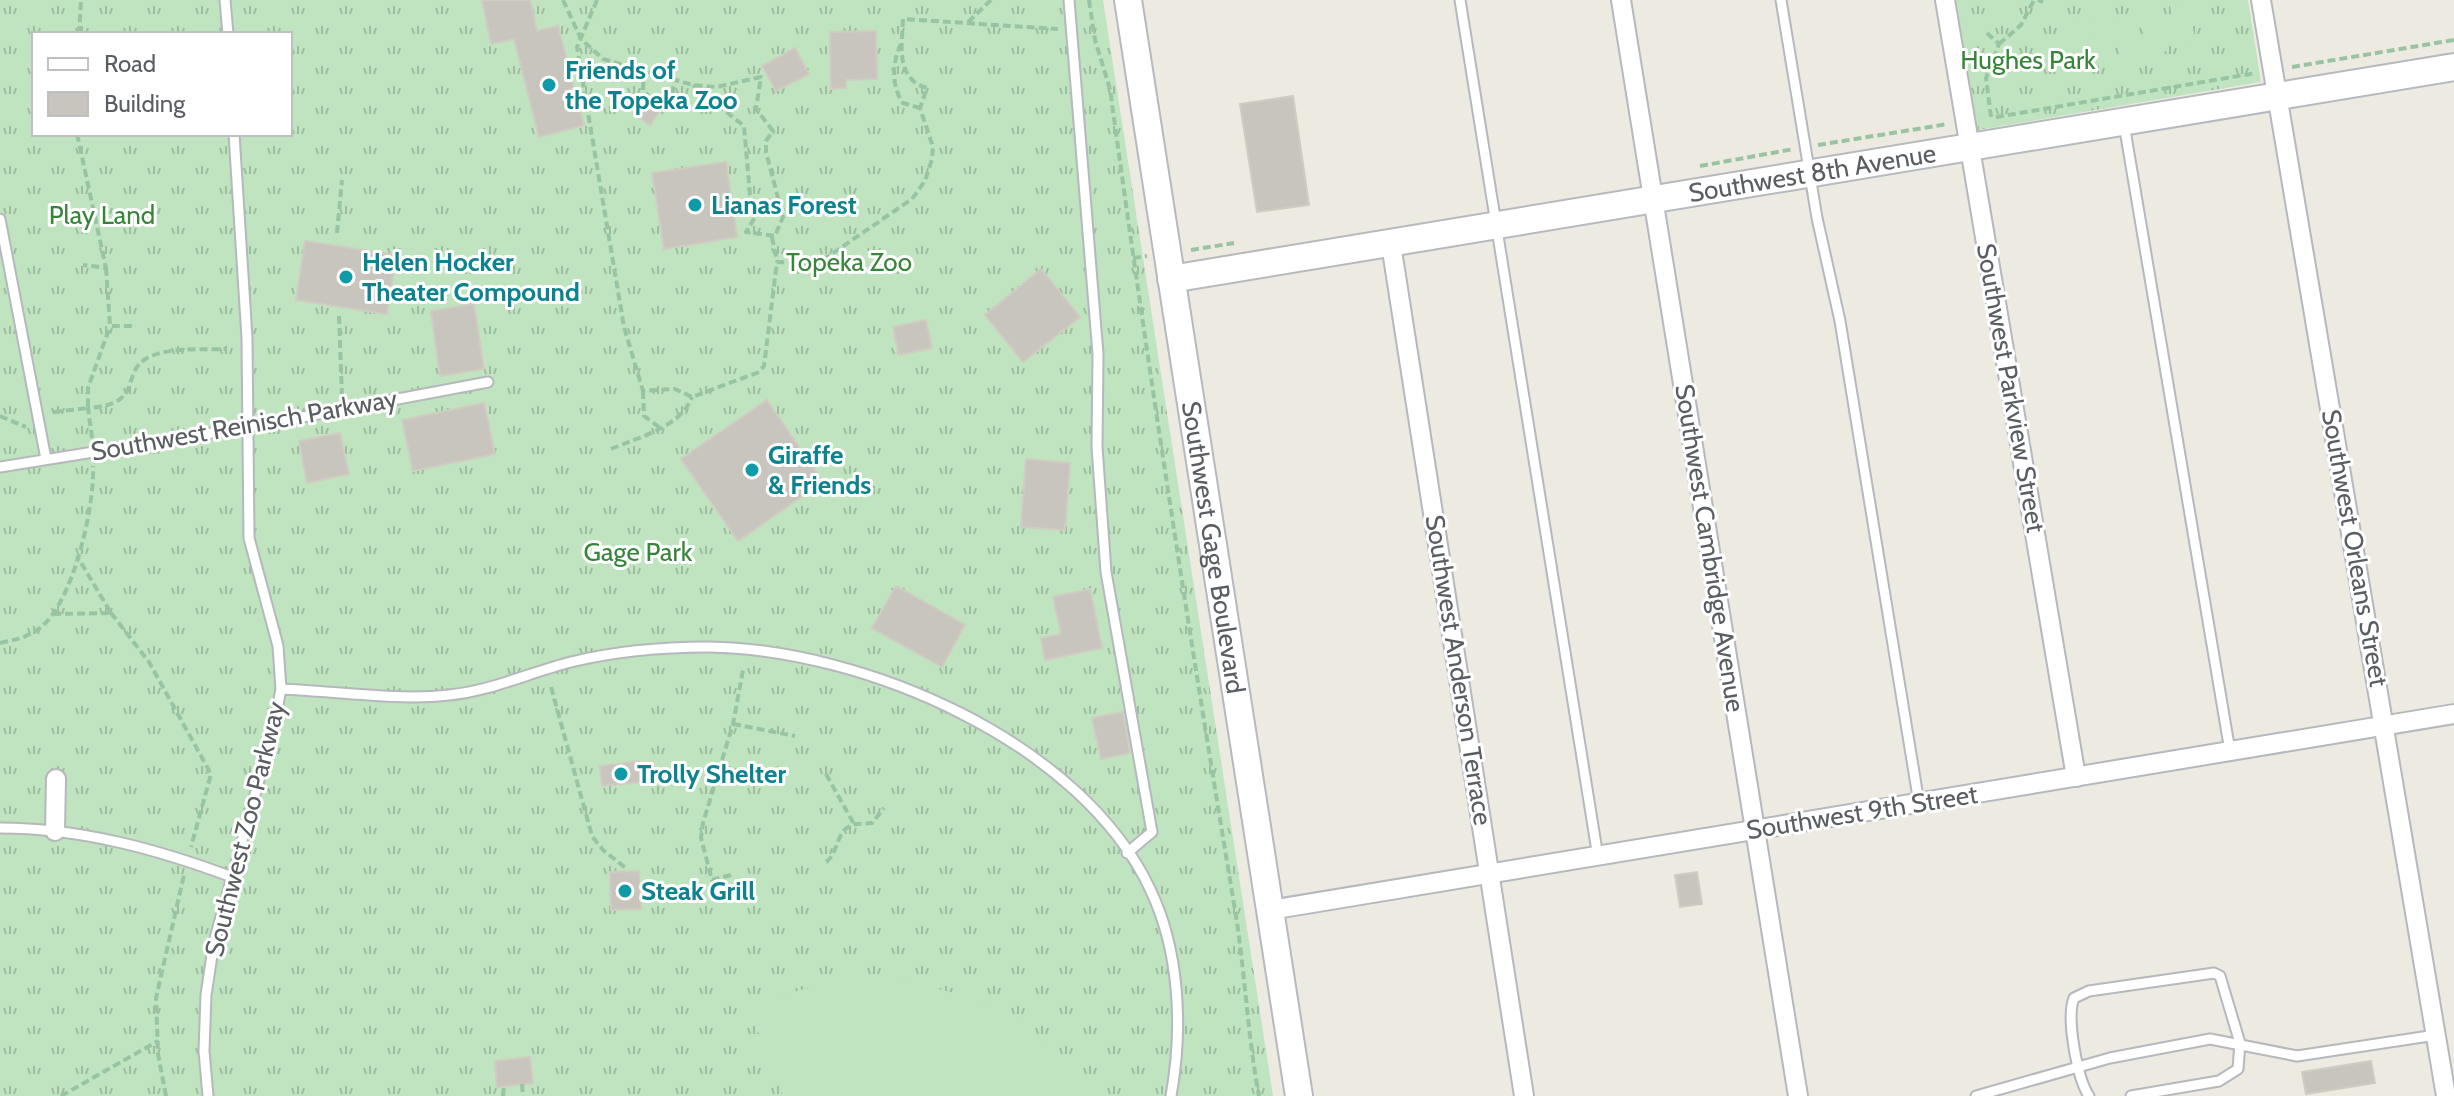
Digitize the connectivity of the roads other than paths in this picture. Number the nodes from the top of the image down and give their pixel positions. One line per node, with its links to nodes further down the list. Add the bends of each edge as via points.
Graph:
1 (225, 0): 9 (lane)
2 (1069, 0): 35 (lane, via 1098,354 1097,447 1106,572 1152,832)
3 (1128, 0): 20 (street, Southwest Gage Boulevard)
4 (1460, 0): 18 (lane)
5 (1621, 0): 16 (street, Southwest Cambridge Avenue)
6 (1781, 0): 15 (lane)
7 (1945, 0): 14 (street, Southwest Parkview Street)
8 (2261, 0): 11 (street, Southwest Orleans Street)
9 (228, 32)
10 (2454, 67): 11 (street, Southwest 8th Avenue)
11 (2276, 96): 12 (street, Southwest 8th Avenue); 27 (street, Southwest Orleans Street)
12 (2124, 121): 14 (street, Southwest 8th Avenue); 28 (lane)
13 (234, 136): 22 (lane, Southwest Zoo Parkway)
14 (1970, 148): 15 (street, Southwest 8th Avenue); 29 (street, Southwest Parkview Street)
15 (1812, 174): 16 (street, Southwest 8th Avenue); 31 (lane)
16 (1653, 201): 18 (street, Southwest 8th Avenue); 33 (street, Southwest Cambridge Avenue)
17 (0, 219): 23 (lane)
18 (1495, 227): 19 (street, Southwest 8th Avenue); 36 (lane)
19 (1391, 244): 20 (street, Southwest 8th Avenue); 37 (street, Southwest Anderson Terrace)
20 (1171, 279): 39 (street, Southwest Gage Boulevard)
21 (488, 382): 22 (lane, Southwest Reinisch Parkway)
22 (249, 427): 23 (lane, Southwest Reinisch Parkway); 25 (lane, Southwest Zoo Parkway, via 249,538 278,646)
23 (46, 459): 24 (lane, Southwest Reinisch Parkway)
24 (0, 467)
25 (281, 689): 35 (lane, via 451,695 570,662 661,648 757,650 804,658 907,690 994,733 1104,817); 38 (lane, Southwest Zoo Parkway)
26 (2454, 714): 27 (street, Southwest 9th Street)
27 (2386, 726): 28 (street, Southwest 9th Street); 40 (street, Southwest Orleans Street)
28 (2230, 751): 29 (street, Southwest 9th Street)
29 (2076, 777): 31 (street, Southwest 9th Street)
30 (56, 779): 34 (street)
31 (1919, 803): 33 (street, Southwest 9th Street)
32 (0, 828): 34 (lane)
33 (1757, 829): 36 (street, Southwest 9th Street); 47 (street, Southwest Cambridge Avenue)
34 (55, 831): 38 (lane, via 145,847)
35 (1127, 853): 44 (lane, via 1150,887 1172,958 1176,1042)
36 (1598, 857): 37 (street, Southwest 9th Street)
37 (1492, 874): 39 (street, Southwest 9th Street); 46 (street, Southwest Anderson Terrace)
38 (232, 877): 43 (lane, Southwest Zoo Parkway, via 206,995)
39 (1270, 910): 45 (street, Southwest Gage Boulevard)
40 (2436, 1035): 41 (lane, via 2297,1056); 51 (street, Southwest Orleans Street)
41 (2240, 1043): 42 (lane, via 2210,1039); 42 (lane, via 2224,983 2214,973 2105,989 2074,998 2070,1008); 50 (lane, via 2238,1069 2219,1081)
42 (2078, 1067): 48 (lane); 49 (lane)
43 (208, 1096)
44 (1171, 1096)
45 (1299, 1096)
46 (1524, 1096)
47 (1798, 1096)
48 (1976, 1096)
49 (2089, 1096)
50 (2131, 1096)
51 (2446, 1096)

